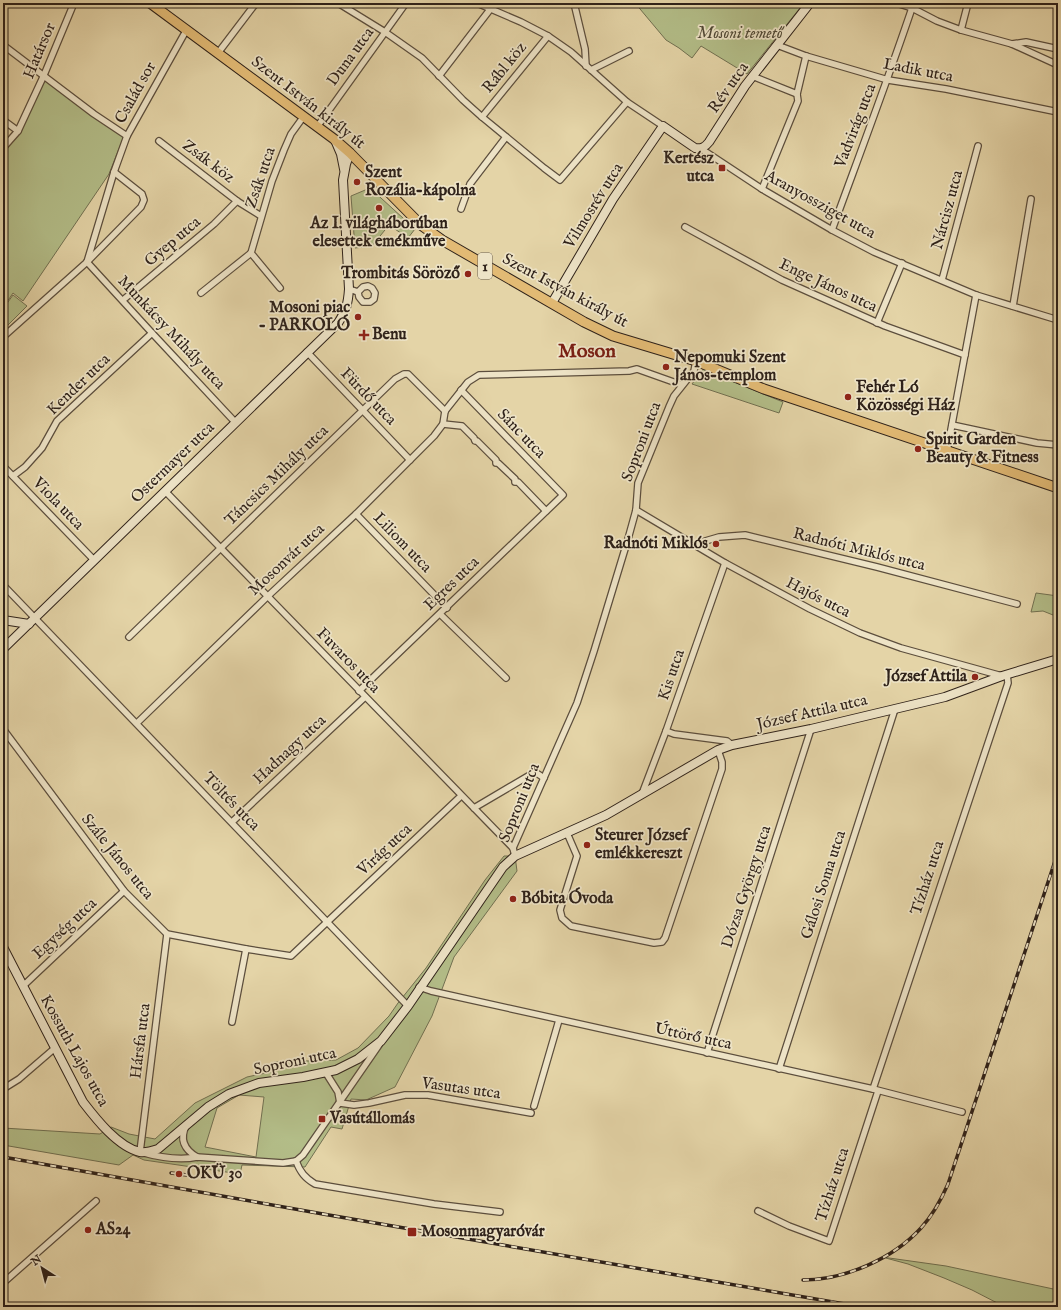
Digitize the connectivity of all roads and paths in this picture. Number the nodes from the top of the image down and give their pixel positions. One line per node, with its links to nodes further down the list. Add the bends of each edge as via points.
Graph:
1 (74, 3): 27 (street, Határsor)
2 (150, 3): 14 (main road, Szent István király út / 1)
3 (256, 3): 23 (street)
4 (338, 3): 16 (street)
5 (406, 3): 16 (street, Duna utca)
6 (477, 3): 13 (street, Aranyossziget utca)
7 (495, 3): 13 (street)
8 (574, 3): 26 (street)
9 (810, 3): 20 (street, Rév utca)
10 (896, 3): 12 (street)
11 (968, 3): 15 (street)
12 (912, 8): 15 (street); 30 (street, Vadvirág utca)
13 (490, 9): 17 (street, Aranyossziget utca); 28 (street)
14 (187, 29): 23 (main road, Szent István király út / 1); 40 (street, Család sor)
15 (961, 30): 18 (street)
16 (385, 32): 28 (street, via 422,58); 37 (street, Duna utca)
17 (548, 36): 26 (street, Aranyossziget utca); 35 (street, Rábl köz)
18 (1012, 44): 21 (street, via 1026,42); 25 (street)
19 (3, 45): 27 (street)
20 (777, 45): 24 (street, Ladik utca); 29 (street, Rév utca)
21 (1058, 49)
22 (629, 51): 26 (street)
23 (218, 53): 34 (main road, Szent István király út / 1)
24 (806, 56): 30 (street, Ladik utca); 31 (street)
25 (1058, 65)
26 (588, 68): 32 (street, Aranyossziget utca)
27 (44, 75): 39 (street, Határsor); 40 (street)
28 (439, 76): 35 (street)
29 (752, 76): 31 (street); 46 (street, Rév utca, via 709,142)
30 (888, 80): 33 (street, Ladik utca); 56 (street, Vadvirág utca)
31 (797, 94): 50 (street, via 798,101)
32 (627, 102): 38 (street, Aranyossziget utca); 41 (street, via 560,180)
33 (1058, 112)
34 (304, 116): 37 (main road, Szent István király út / 1); 54 (street, Zsák utca, via 291,134 284,150)
35 (482, 117): 41 (street)
36 (3, 120): 39 (street)
37 (317, 126): 42 (main road, Szent István király út / 1)
38 (663, 126): 46 (street, Aranyossziget utca, via 695,148); 67 (street, Vilmosrév utca, via 613,199)
39 (18, 131): 45 (street, Határsor)
40 (127, 136): 48 (street, Család sor)
41 (506, 137): 53 (street, via 470,184)
42 (334, 139): 47 (main road, Szent István király út / 1); 49 (street, via 341,154)
43 (159, 142): 52 (street, Zsák köz)
44 (978, 146): 60 (street, Nárcisz utca)
45 (3, 148)
46 (700, 148): 50 (street, Aranyossziget utca)
47 (350, 152): 49 (street); 67 (main road, Szent István király út / 1, via 420,224 470,257)
48 (114, 172): 58 (street, Család sor); 58 (street, via 142,194 144,200 123,227)
49 (344, 173): 62 (street, Ostermayer utca)
50 (762, 189): 56 (street, Aranyossziget utca)
51 (1031, 198): 68 (street)
52 (237, 201): 54 (street, Zsák köz); 66 (street, Gyep utca, via 214,224)
53 (461, 209)
54 (261, 216): 57 (street, Zsák utca)
55 (685, 227): 70 (street, Enge János utca, via 782,280)
56 (832, 230): 59 (street, Aranyossziget utca)
57 (251, 253): 61 (street); 64 (street)
58 (87, 262): 66 (street, Munkácsy Mihály utca); 72 (street)
59 (902, 263): 60 (street, Aranyossziget utca); 70 (street)
60 (942, 280): 65 (street, Aranyossziget utca)
61 (280, 288)
62 (349, 289): 63 (street); 73 (street, Ostermayer utca, via 345,312 338,323)
63 (358, 292): 63 (street, via 363,302 374,299 375,293 368,286)
64 (201, 293)
65 (976, 295): 68 (street, Aranyossziget utca); 74 (street)
66 (123, 300): 71 (street, Munkácsy Mihály utca)
67 (552, 303): 75 (main road, Szent István király út / 1, via 613,336)
68 (1013, 306): 69 (street, Aranyossziget utca)
69 (1058, 320)
70 (877, 323): 74 (street, Enge János utca)
71 (152, 333): 80 (street, Munkácsy Mihály utca); 87 (street, Kender utca, via 57,421 42,448)
72 (3, 337)
73 (307, 352): 78 (street, Fürdő utca); 80 (street, Ostermayer utca)
74 (965, 355): 82 (street)
75 (696, 361): 76 (street, Soproni utca, via 694,371); 84 (main road, Szent István király út / 1, via 764,389)
76 (682, 385): 77 (street, via 637,369 479,375); 91 (street, Soproni utca, via 674,396 638,482)
77 (461, 390): 79 (street); 90 (street, Sánc utca)
78 (363, 411): 79 (street, Táncsics Mihály utca, via 395,379 404,374 408,374); 85 (street, Fürdő utca); 95 (street, Táncsics Mihály utca)
79 (445, 411): 81 (street)
80 (235, 422): 89 (street, Ostermayer utca)
81 (443, 424): 85 (street, Mosonvár utca); 92 (street, via 462,426)
82 (952, 425): 83 (street); 84 (street)
83 (1058, 445)
84 (947, 451): 88 (main road, Szent István király út / 1)
85 (410, 460): 93 (street, Mosonvár utca)
86 (4, 470): 87 (street, Viola utca)
87 (13, 476): 96 (street, Viola utca)
88 (1058, 488)
89 (165, 491): 95 (street, Fuvaros utca); 96 (street, Ostermayer utca)
90 (563, 495): 92 (street, Egres utca)
91 (636, 510): 94 (street, Hajós utca); 119 (street, Soproni utca, via 577,703)
92 (546, 511): 101 (street, Egres utca)
93 (356, 514): 99 (street, Mosonvár utca); 101 (street, Liliom utca)
94 (695, 544): 97 (street, Hajós utca); 100 (street, Radnóti Miklós utca, via 718,537 745,535)
95 (221, 548): 99 (street, Fuvaros utca); 105 (street, Táncsics Mihály utca)
96 (94, 560): 104 (street, Ostermayer utca)
97 (725, 563): 108 (street, Hajós utca, via 860,633 901,648); 116 (street, Kis utca)
98 (3, 585): 104 (street, Töltés utca)
99 (268, 596): 110 (street, Fuvaros utca); 113 (street, Mosonvár utca)
100 (1017, 604)
101 (447, 608): 102 (street, Egres utca)
102 (440, 614): 109 (street); 110 (street, Egres utca)
103 (3, 620): 104 (street)
104 (32, 621): 106 (street, Ostermayer utca); 113 (street, Töltés utca)
105 (129, 637)
106 (3, 649)
107 (1058, 659): 108 (street, József Attila utca)
108 (1005, 675): 112 (street, József Attila utca, via 946,697); 142 (street, Tízház utca, via 1008,683)
109 (506, 678)
110 (359, 690): 111 (street, Fuvaros utca)
111 (365, 697): 121 (street, Fuvaros utca); 123 (street, Hadnagy utca)
112 (895, 709): 115 (street, József Attila utca); 139 (street, Gálosi Soma utca)
113 (137, 723): 123 (street, Töltés utca)
114 (3, 729): 126 (street, Szále János utca)
115 (811, 729): 117 (street, József Attila utca); 138 (street, Dózsa György utca)
116 (666, 731): 117 (street, József Attila utca, via 727,741); 120 (street, Kis utca)
117 (732, 745): 118 (street, József Attila utca)
118 (718, 750): 120 (street, József Attila utca); 124 (street, via 722,769 662,942 654,943 571,926 562,918 560,910 577,856)
119 (544, 778): 122 (street, via 535,772); 125 (street, Soproni utca)
120 (641, 795): 124 (street, József Attila utca)
121 (461, 796): 122 (street, Fuvaros utca); 127 (street, Virág utca)
122 (474, 808): 125 (street, Fuvaros utca)
123 (232, 822): 127 (street, Töltés utca)
124 (567, 833): 125 (street, József Attila utca)
125 (514, 852): 132 (street, Soproni utca)
126 (124, 891): 128 (street, Szále János utca); 131 (street, Egység utca)
127 (327, 923): 130 (street, via 291,956); 133 (street, Töltés utca)
128 (167, 934): 130 (street); 148 (street, Hársfa utca)
129 (3, 946): 131 (street, Kossuth Lajos utca)
130 (246, 949): 135 (street)
131 (24, 986): 137 (street, Kossuth Lajos utca)
132 (419, 987): 133 (street, Soproni utca); 134 (street, Úttörő utca)
133 (408, 1006): 136 (street, Soproni utca)
134 (559, 1020): 138 (street, Úttörő utca); 144 (street)
135 (232, 1022)
136 (381, 1041): 140 (street, Soproni utca, via 348,1064); 143 (street)
137 (55, 1048): 141 (street, via 19,1079); 148 (street, Kossuth Lajos utca, via 83,1102 95,1119 124,1144)
138 (707, 1053): 139 (street, Úttörő utca)
139 (779, 1069): 142 (street, Úttörő utca)
140 (326, 1073): 143 (street, via 338,1092); 147 (street, Soproni utca, via 259,1083 217,1101)
141 (3, 1089)
142 (875, 1090): 145 (street, Úttörő utca); 152 (street, Tízház utca, via 829,1241)
143 (340, 1103): 146 (street, Vasutas utca, via 354,1105 405,1095 428,1095); 150 (street)
144 (534, 1106)
145 (962, 1112)
146 (531, 1113)
147 (187, 1125): 148 (street, Soproni utca, via 158,1148); 149 (street, via 183,1144)
148 (140, 1152): 149 (street, via 174,1159)
149 (197, 1157): 150 (street, via 283,1163)
150 (296, 1161): 153 (street, via 307,1179 315,1184)
151 (96, 1201): 154 (street)
152 (758, 1211)
153 (500, 1212)
154 (3, 1283)

